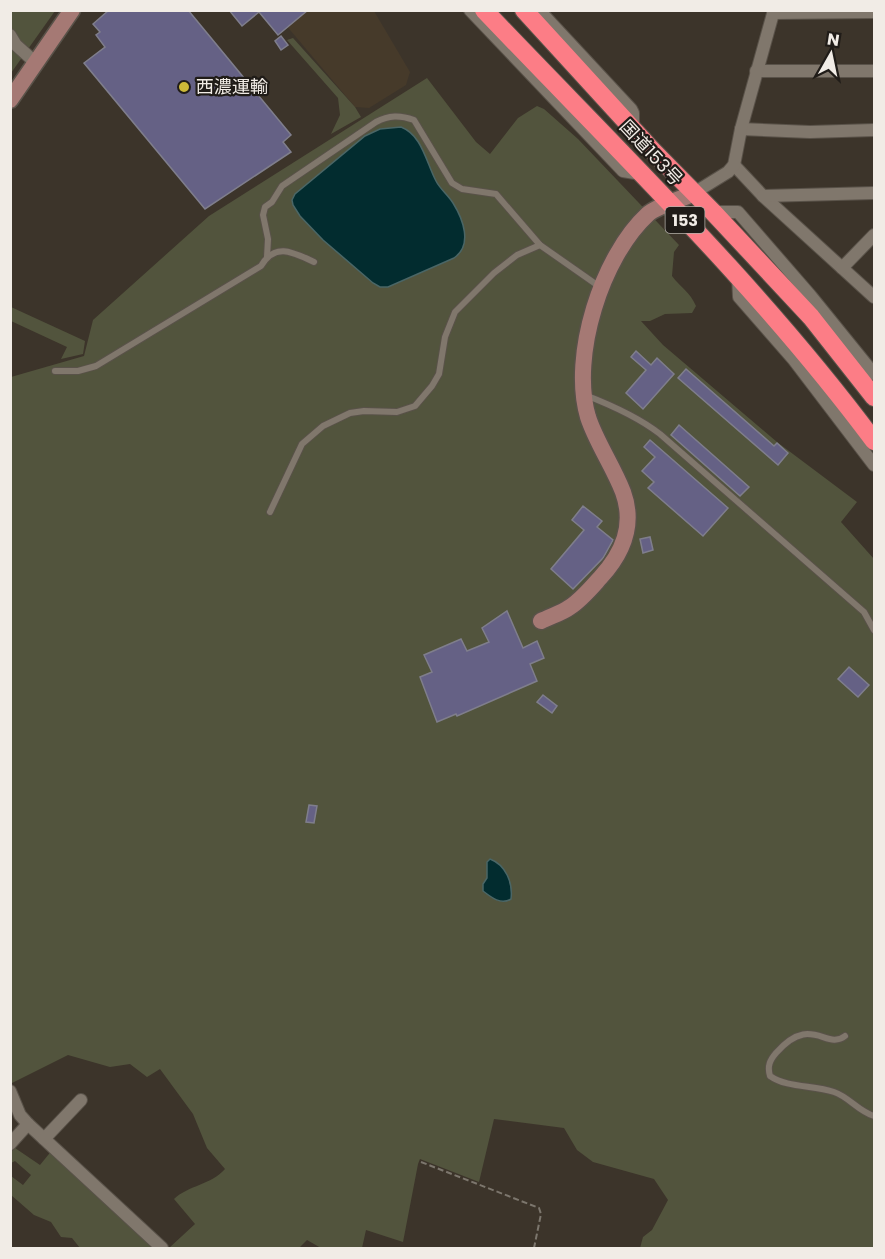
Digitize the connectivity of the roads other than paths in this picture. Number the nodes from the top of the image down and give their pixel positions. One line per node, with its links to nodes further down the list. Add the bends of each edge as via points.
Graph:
1 (72, 10): 9 (street)
2 (470, 10): 7 (street)
3 (524, 10): 13 (highway, 国道153号 / 153)
4 (539, 10): 13 (street, via 632,109)
5 (774, 12): 6 (street); 10 (street)
6 (874, 12)
7 (488, 20): 20 (highway, 国道153号 / 153)
8 (10, 35): 9 (street)
9 (36, 63): 12 (street)
10 (756, 71): 11 (street); 14 (street)
11 (874, 71)
12 (10, 100)
13 (633, 128): 17 (highway, 国道153号 / 153)
14 (741, 129): 15 (street); 16 (street)
15 (874, 130)
16 (734, 165): 17 (street); 19 (street)
17 (694, 193): 20 (street); 21 (highway, 国道153号 / 153)
18 (874, 193): 19 (street)
19 (763, 196): 26 (street)
20 (670, 204): 27 (street, via 650,212 628,238); 33 (highway, 国道153号 / 153, via 738,276)
21 (713, 212): 30 (street, via 738,212); 32 (highway, 国道153号 / 153, via 811,317)
22 (874, 235): 26 (street)
23 (540, 245): 24 (lane, via 496,194 462,189 452,183 414,120 397,116 376,122 282,186 263,215); 27 (lane); 36 (lane, via 509,261 455,312 445,337 439,374 415,406 397,412 351,413 323,426 302,444)
24 (267, 257): 25 (lane, via 276,251 288,252); 29 (lane, via 261,266 96,366)
25 (314, 262)
26 (842, 268): 28 (street)
27 (600, 288): 31 (street, via 588,334)
28 (874, 297)
29 (56, 371)
30 (874, 374)
31 (585, 395): 37 (street, via 589,418 628,511 624,545 590,589 570,607); 38 (lane, via 607,403 660,434 864,612)
32 (874, 397)
33 (843, 411): 34 (highway, 国道153号 / 153); 35 (street)
34 (874, 441)
35 (874, 465)
36 (270, 512)
37 (542, 621)
38 (874, 630)
39 (845, 1036): 42 (lane, via 835,1039 805,1033 793,1037 772,1058 770,1076 840,1094 859,1110)
40 (10, 1091): 43 (street)
41 (81, 1100): 44 (street)
42 (874, 1116)
43 (28, 1124): 44 (street); 45 (street)
44 (44, 1139): 46 (street)
45 (10, 1144)
46 (162, 1248)

